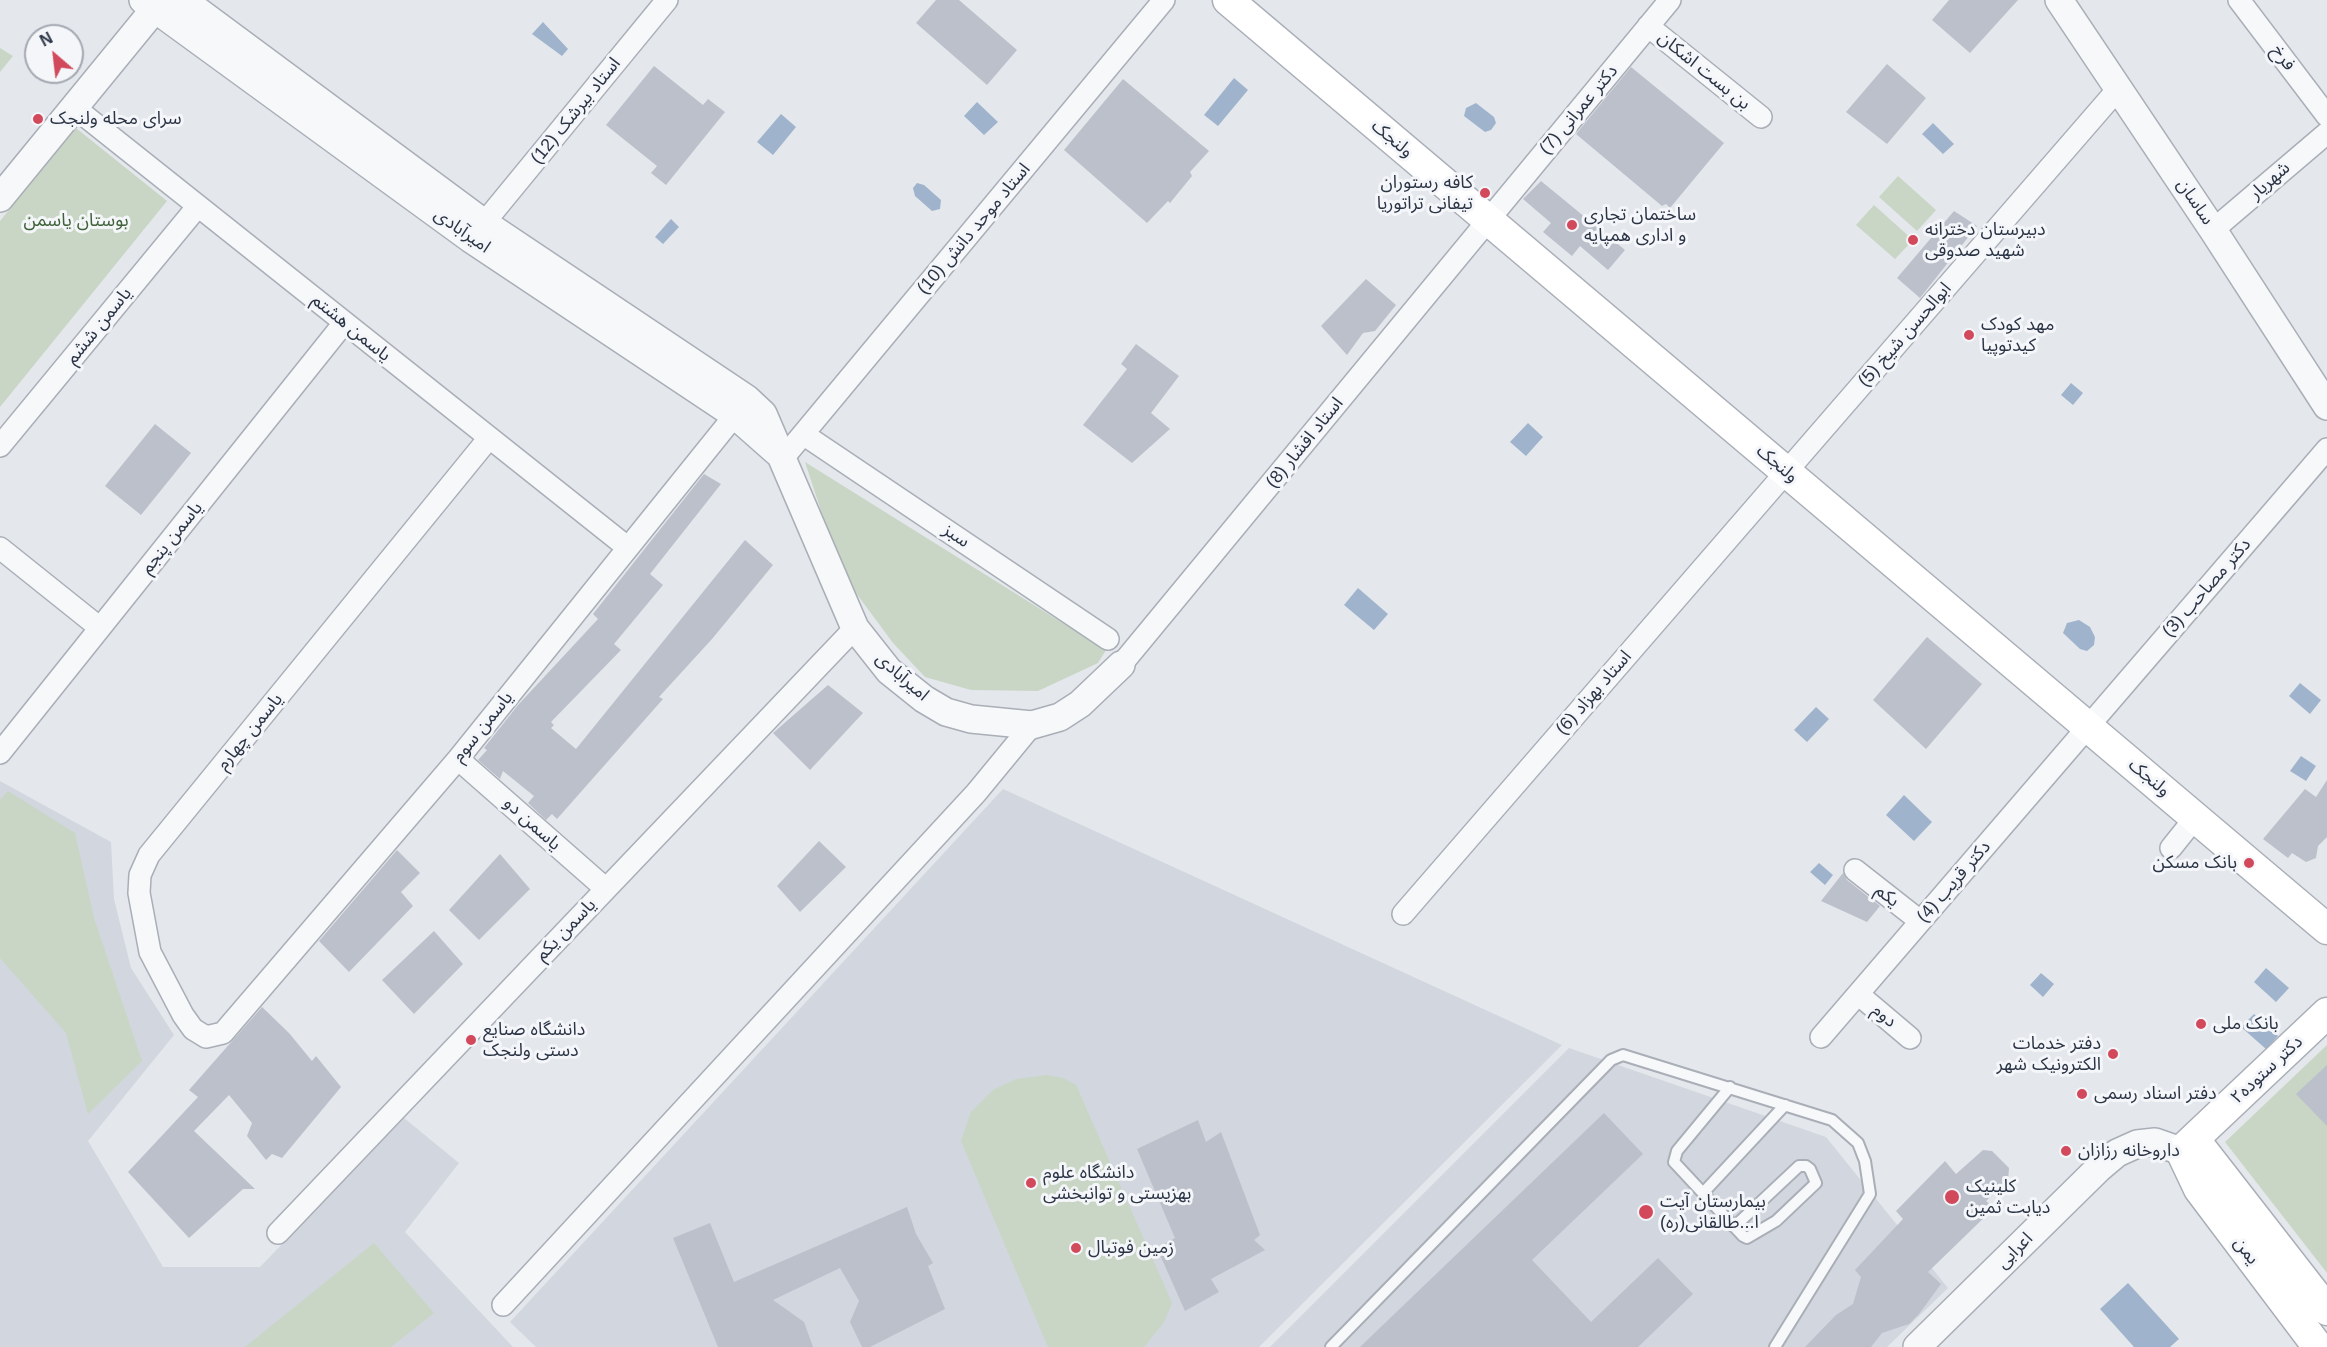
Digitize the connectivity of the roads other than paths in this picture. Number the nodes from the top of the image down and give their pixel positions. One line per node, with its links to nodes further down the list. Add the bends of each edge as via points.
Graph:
1 (183, 0): 19 (street, امیرآبادی)
2 (667, 0): 19 (street, استاد بیرشک (12))
3 (1164, 0): 23 (street, استاد موحد دانش (10))
4 (1228, 0): 17 (main road, ولنجک)
5 (1670, 0): 9 (street, دکتر عمرانی (7))
6 (2059, 0): 10 (street, ساسان)
7 (2239, 0): 12 (street, فرخ)
8 (153, 3): 11 (street); 19 (street, امیرآبادی)
9 (1648, 26): 13 (street, بن بست اشکان); 17 (street, دکتر عمرانی (7))
10 (2118, 88): 18 (street, ساسان); 28 (street, ابوالحسن شیخ (5))
11 (75, 108): 15 (street); 16 (street, یاسمن هشتم)
12 (2327, 116)
13 (1761, 117)
14 (2327, 132): 18 (street, شهریار)
15 (0, 198)
16 (198, 206): 20 (street, یاسمن هشتم); 25 (street, یاسمن ششم)
17 (1488, 220): 28 (main road, ولنجک); 34 (street, استاد افشار (8))
18 (2213, 230): 21 (street, ساسان)
19 (478, 231): 22 (street, امیرآبادی)
20 (344, 323): 24 (street, یاسمن هشتم); 31 (street, یاسمن پنجم)
21 (2327, 406)
22 (741, 407): 27 (street, امیرآبادی); 30 (street, یاسمن سوم)
23 (803, 434): 27 (street, استاد موحد دانش (10)); 33 (street, سبز)
24 (489, 438): 30 (street, یاسمن هشتم); 48 (street, یاسمن چهارم, via 149,855 140,874 139,893 150,952 193,1029 206,1037)
25 (0, 446)
26 (2327, 449): 36 (street, دکتر مصاحب (3))
27 (784, 457): 32 (street, امیرآبادی)
28 (1786, 472): 36 (main road, ولنجک); 43 (street, استاد بهزاد (6))
29 (0, 548): 31 (street)
30 (627, 548): 38 (street, یاسمن سوم)
31 (100, 628): 37 (street, یاسمن پنجم)
32 (855, 628): 35 (street, امیرآبادی, via 889,670 946,712 971,719); 42 (street, یاسمن یکم)
33 (1108, 639)
34 (1121, 665): 35 (street, امیرآبادی, via 1080,704 1060,717)
35 (1032, 725): 57 (street, via 976,793)
36 (2088, 727): 39 (main road, ولنجک); 44 (street, دکتر قریب (4))
37 (0, 753)
38 (458, 759): 42 (street, یاسمن دو); 48 (street, یاسمن سوم)
39 (2195, 818): 40 (street); 45 (main road, ولنجک)
40 (2171, 848)
41 (1855, 870): 44 (street, یکم)
42 (606, 889): 56 (street, یاسمن یکم)
43 (1403, 914)
44 (1920, 921): 46 (street, دکتر قریب (4))
45 (2327, 929)
46 (1858, 994): 49 (street, دکتر قریب (4)); 50 (street, دوم)
47 (2327, 1013): 53 (main road, دکتر ستوده۲)
48 (223, 1033)
49 (1821, 1037)
50 (1910, 1038)
51 (1730, 1087): 52 (lane); 54 (lane, via 1674,1156 1674,1162); 59 (lane, via 1635,1057 1623,1055 1611,1060)
52 (1785, 1105): 54 (lane); 60 (lane, via 1832,1120 1858,1143 1870,1194)
53 (2187, 1145): 58 (main road, یمن); 61 (street, اعرابی, via 2137,1144 2117,1153); 62 (main road, یمن, via 2199,1189)
54 (1703, 1193): 55 (lane)
55 (1734, 1227): 55 (lane, via 1743,1236 1752,1236 1776,1221 1816,1183 1815,1176 1806,1166 1799,1166)
56 (278, 1233)
57 (502, 1305)
58 (2327, 1310)
59 (1331, 1347)
60 (1775, 1347)
61 (1917, 1347)
62 (2318, 1347)

